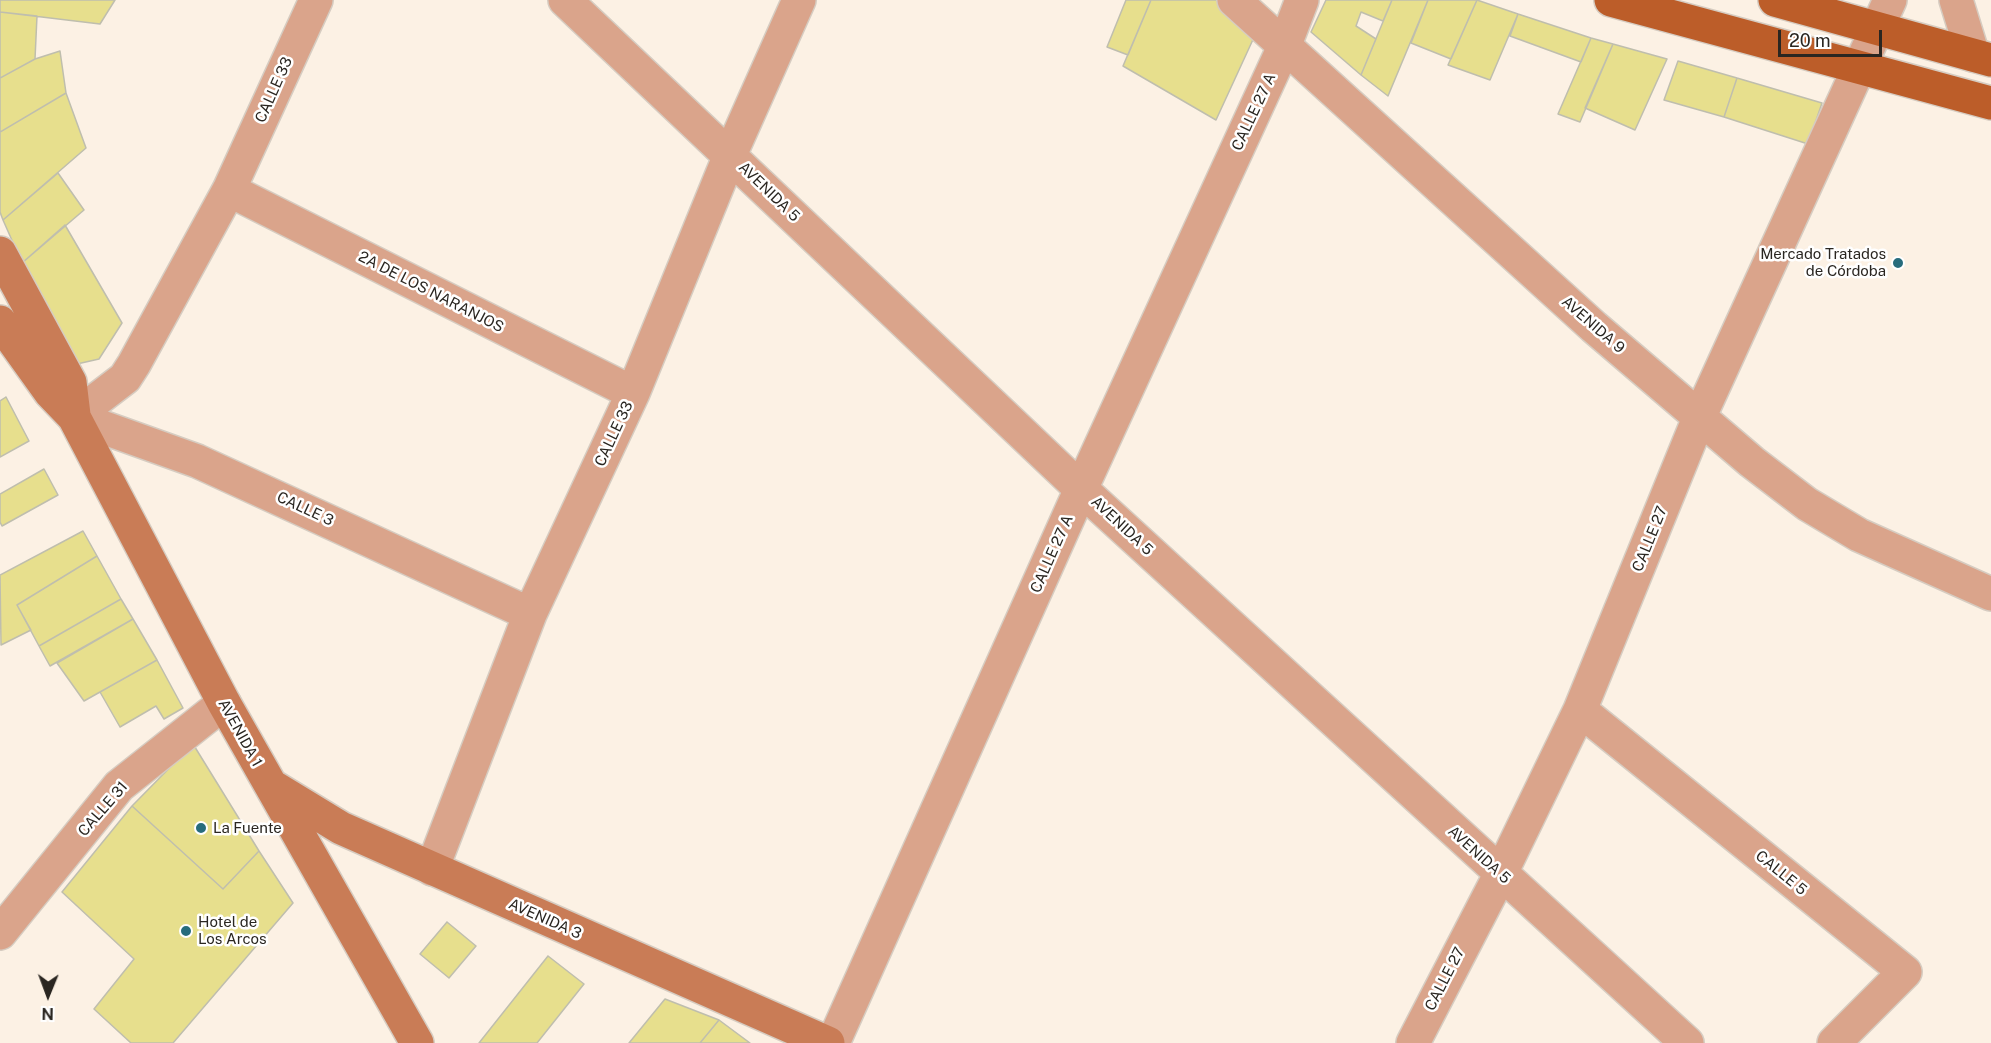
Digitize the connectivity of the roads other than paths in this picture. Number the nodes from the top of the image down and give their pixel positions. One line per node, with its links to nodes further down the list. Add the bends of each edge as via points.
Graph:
1 (316, 0): 16 (street, CALLE 33)
2 (565, 0): 15 (street, AVENIDA 5)
3 (799, 0): 15 (street, CALLE 33)
4 (1234, 0): 11 (street, AVENIDA 9)
5 (1302, 0): 11 (street, CALLE 27 A)
6 (1611, 0): 13 (main road)
7 (1775, 0): 10 (main road)
8 (1890, 0): 10 (street)
9 (1956, 0): 12 (street)
10 (1877, 30): 12 (main road); 13 (street, CALLE 27)
11 (1284, 47): 21 (street, AVENIDA 9); 22 (street, CALLE 27 A)
12 (1982, 57)
13 (1862, 66): 14 (main road); 21 (street, CALLE 27)
14 (1991, 103)
15 (730, 155): 19 (street, CALLE 33); 22 (street, AVENIDA 5)
16 (229, 190): 19 (street, 2A DE LOS NARANJOS); 20 (street, CALLE 33, via 125,378)
17 (0, 253): 20 (main road, via 70,382)
18 (0, 322): 20 (main road, via 50,392)
19 (633, 393): 24 (street, CALLE 33)
20 (75, 417): 24 (street, CALLE 3, via 197,460); 25 (main road, AVENIDA 1)
21 (1700, 418): 23 (street, AVENIDA 9, via 1807,504 1859,535); 26 (street, CALLE 27)
22 (1081, 489): 29 (street, AVENIDA 5); 33 (street, CALLE 27 A)
23 (1991, 594)
24 (530, 614): 28 (street, CALLE 33)
25 (224, 703): 27 (main road, AVENIDA 1); 30 (street, CALLE 31, via 119,786)
26 (1580, 710): 29 (street, CALLE 27); 36 (street, CALLE 5, via 1905,972)
27 (269, 784): 28 (main road, AVENIDA 3, via 341,828); 31 (main road, AVENIDA 1)
28 (432, 869): 32 (main road, AVENIDA 3)
29 (1500, 874): 34 (street, CALLE 27); 35 (street, AVENIDA 5)
30 (0, 933)
31 (417, 1043)
32 (828, 1043)
33 (833, 1043)
34 (1413, 1043)
35 (1687, 1043)
36 (1834, 1043)

